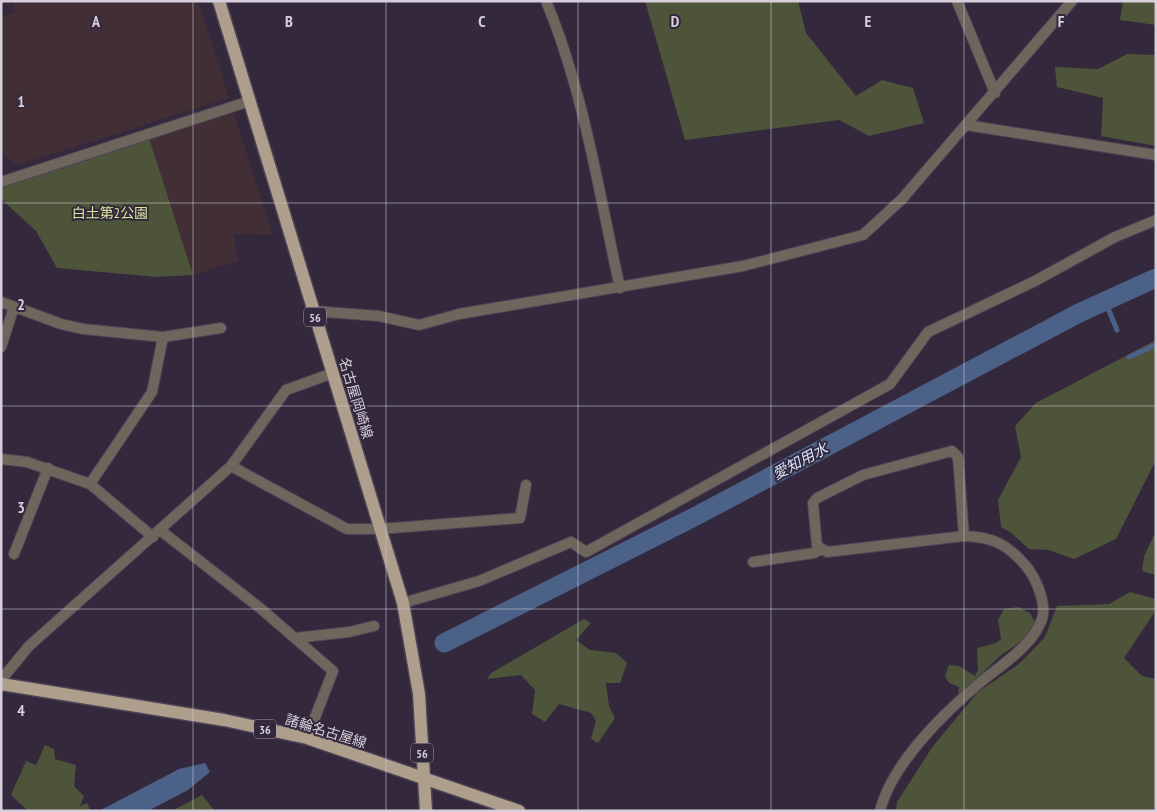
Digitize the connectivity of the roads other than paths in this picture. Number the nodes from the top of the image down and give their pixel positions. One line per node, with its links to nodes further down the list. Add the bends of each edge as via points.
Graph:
1 (218, 1): 6 (main road, 名古屋岡崎線 / 56)
2 (546, 1): 11 (street, via 560,35 583,124)
3 (958, 1): 5 (street)
4 (1072, 1): 5 (street)
5 (995, 93): 7 (street)
6 (250, 101): 9 (street); 14 (main road, 名古屋岡崎線 / 56)
7 (966, 125): 8 (street); 11 (street, via 902,198 862,236 742,266)
8 (1156, 155)
9 (1, 182)
10 (1156, 220): 30 (street, via 1098,245 928,332 890,384 586,552 572,542 479,581)
11 (620, 288): 14 (street, via 459,314 419,325 379,316)
12 (1, 302): 13 (street)
13 (14, 307): 16 (street, via 82,329); 17 (street)
14 (313, 311): 18 (main road, 名古屋岡崎線 / 56)
15 (221, 328): 16 (street)
16 (163, 337): 22 (street, via 152,392)
17 (1, 347)
18 (333, 373): 20 (street, via 286,390); 24 (main road, 名古屋岡崎線 / 56)
19 (1, 459): 21 (street)
20 (231, 466): 24 (street, via 347,529); 25 (street)
21 (48, 468): 22 (street); 28 (street)
22 (90, 484): 25 (street)
23 (526, 485): 24 (street, via 520,518)
24 (380, 529): 30 (main road, 名古屋岡崎線 / 56)
25 (157, 533): 32 (street); 33 (street, via 29,646)
26 (964, 536): 27 (street, via 828,552); 27 (street, via 958,457 952,451 864,475 817,498 813,503 816,546); 39 (street, via 980,536 1010,548 1028,569 1041,597 1043,617 1029,641 971,690 914,749 885,791)
27 (822, 549): 29 (street)
28 (14, 554)
29 (753, 562)
30 (403, 603): 36 (main road, 名古屋岡崎線 / 56, via 419,694)
31 (374, 626): 32 (street)
32 (295, 638): 35 (street, via 333,671)
33 (1, 680)
34 (1, 684): 35 (main road, 諸輪名古屋線 / 36, via 177,712)
35 (307, 738): 36 (main road, 諸輪名古屋線 / 36)
36 (423, 778): 37 (main road, 名古屋岡崎線 / 56); 38 (main road, 諸輪名古屋線 / 36)
37 (426, 811)
38 (518, 811)
39 (880, 811)

